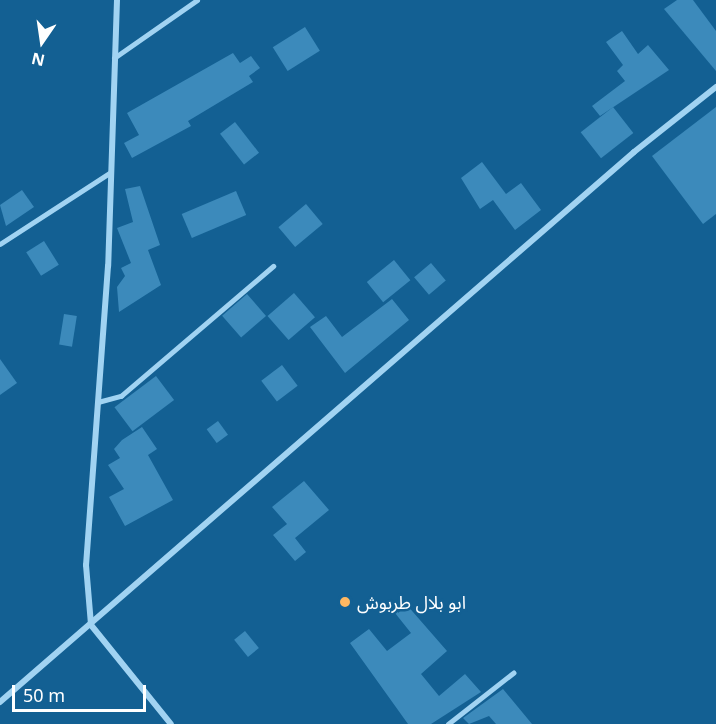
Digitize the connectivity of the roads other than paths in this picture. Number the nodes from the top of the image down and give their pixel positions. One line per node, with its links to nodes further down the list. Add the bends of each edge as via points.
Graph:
1 (117, 0): 3 (street)
2 (197, 0): 3 (lane)
3 (114, 58): 5 (street)
4 (716, 87): 9 (street, via 634,152)
5 (111, 172): 6 (lane); 8 (street)
6 (0, 244)
7 (273, 266): 8 (lane, via 121,396)
8 (98, 402): 9 (street, via 87,565)
9 (91, 626): 11 (street); 12 (street)
10 (513, 673): 13 (lane)
11 (0, 702)
12 (171, 724)
13 (448, 724)

